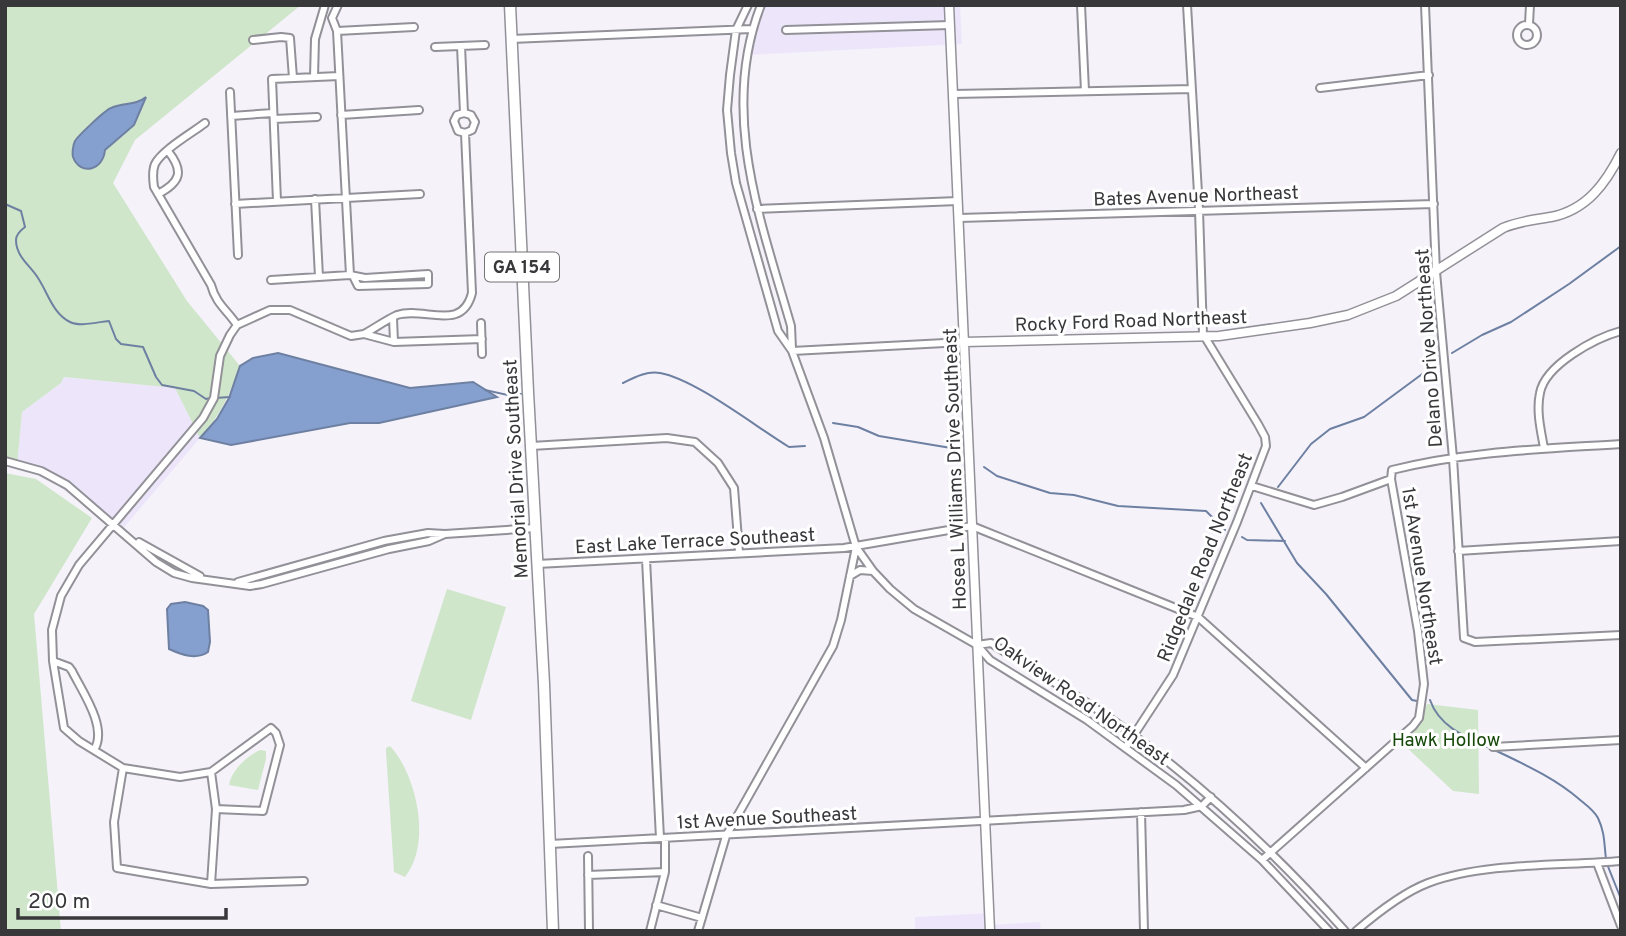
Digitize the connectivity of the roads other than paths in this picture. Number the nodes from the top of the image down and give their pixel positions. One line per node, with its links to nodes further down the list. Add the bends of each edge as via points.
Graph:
1 (324, 5): 11 (street)
2 (338, 5): 12 (street)
3 (510, 5): 20 (main road, Memorial Drive Southeast / GA 154)
4 (748, 5): 17 (street)
5 (761, 5): 16 (street)
6 (949, 5): 14 (street, Hosea L Williams Drive Southeast)
7 (1081, 5): 31 (street)
8 (1187, 5): 30 (street, Ridgedale Road Northeast)
9 (1425, 5): 25 (street, Delano Drive Northeast)
10 (1530, 5): 13 (street)
11 (321, 15): 12 (street); 27 (street)
12 (332, 18): 19 (street)
13 (1529, 24)
14 (950, 25): 18 (street); 33 (street, Hosea L Williams Drive Southeast)
15 (414, 27): 19 (street)
16 (751, 29): 17 (street); 52 (street, via 742,110)
17 (736, 30): 20 (street); 70 (street, via 727,110 735,173 778,331)
18 (786, 30)
19 (337, 31): 26 (street)
20 (511, 39): 73 (main road, Memorial Drive Southeast / GA 154)
21 (253, 40): 28 (street, via 290,38)
22 (485, 45): 23 (street)
23 (461, 46): 24 (street); 35 (street)
24 (435, 47)
25 (1429, 75): 29 (street); 51 (street, Delano Drive Northeast)
26 (339, 76): 27 (street); 36 (street)
27 (314, 77): 28 (street)
28 (293, 78): 38 (street, via 272,79)
29 (1320, 88)
30 (1192, 89): 31 (street); 53 (street, Ridgedale Road Northeast)
31 (1085, 91): 33 (street)
32 (230, 92): 37 (street)
33 (953, 94): 49 (street, Hosea L Williams Drive Southeast)
34 (419, 110): 36 (street)
35 (464, 113): 41 (street, via 475,122); 41 (street, via 454,121 458,131)
36 (341, 114): 46 (street)
37 (232, 116): 38 (street); 50 (street)
38 (273, 116): 39 (street); 48 (street)
39 (317, 117)
40 (205, 123): 42 (street)
41 (465, 133): 61 (street, via 470,302 446,317 414,312)
42 (168, 151): 44 (street, via 153,170); 44 (street, via 178,177)
43 (1621, 153): 56 (street, Rocky Ford Road Northeast, via 1602,186 1579,207 1503,228)
44 (158, 194): 63 (street, via 211,285 216,302)
45 (420, 194): 46 (street)
46 (345, 197): 47 (street); 57 (street)
47 (315, 199): 48 (street); 58 (street)
48 (277, 201): 50 (street)
49 (958, 201): 52 (street); 54 (street, Hosea L Williams Drive Southeast)
50 (235, 204): 55 (street)
51 (1434, 204): 53 (street, Bates Avenue Northeast); 56 (street, Delano Drive Northeast)
52 (757, 209): 70 (street, via 791,326)
53 (1199, 210): 54 (street, Bates Avenue Northeast); 66 (street, Ridgedale Road Northeast)
54 (958, 218): 69 (street, Hosea L Williams Drive Southeast)
55 (238, 255)
56 (1436, 272): 66 (street, Rocky Ford Road Northeast, via 1396,296 1348,315 1235,334); 75 (street, Delano Drive Northeast)
57 (351, 275): 58 (street); 60 (street, via 428,274)
58 (319, 277): 59 (street)
59 (271, 279)
60 (428, 284)
61 (393, 318): 65 (street); 68 (street)
62 (481, 323): 67 (street)
63 (237, 325): 65 (street, via 279,309 351,335); 79 (street, via 224,346 214,398 204,418)
64 (1621, 331): 74 (street, via 1569,357 1549,375 1540,391)
65 (364, 334): 68 (street)
66 (1203, 334): 69 (street, Rocky Ford Road Northeast); 78 (street, Ridgedale Road Northeast, via 1265,437)
67 (482, 339): 68 (street); 71 (street)
68 (394, 342)
69 (964, 342): 70 (street); 80 (street, Hosea L Williams Drive Southeast)
70 (792, 351): 83 (street)
71 (482, 354)
72 (1621, 444): 74 (street)
73 (531, 446): 81 (main road, Memorial Drive Southeast / GA 154); 85 (street, via 667,438 695,442 718,463 734,488)
74 (1544, 449): 75 (street)
75 (1453, 458): 77 (street, via 1392,470); 84 (street, Delano Drive Northeast)
76 (5, 461): 79 (street, via 41,471 67,485)
77 (1391, 479): 78 (street, via 1314,505); 100 (street, 1st Avenue Northeast, via 1418,631 1423,695 1413,726)
78 (1252, 486): 90 (street, Ridgedale Road Northeast)
79 (114, 526): 81 (street, via 204,579 236,583 384,541 428,533); 93 (street, via 79,565 61,596 52,630)
80 (972, 526): 83 (street, East Lake Terrace Southeast); 90 (street); 92 (street, Hosea L Williams Drive Southeast)
81 (535, 528): 87 (main road, Memorial Drive Southeast / GA 154)
82 (1621, 541): 84 (street)
83 (856, 547): 85 (street, East Lake Terrace Southeast); 88 (street); 89 (street)
84 (1458, 551): 91 (street, Delano Drive Northeast, via 1464,638 1475,642)
85 (739, 552): 86 (street, East Lake Terrace Southeast)
86 (646, 559): 87 (street, East Lake Terrace Southeast); 108 (street)
87 (537, 564): 109 (main road, Memorial Drive Southeast / GA 154)
88 (873, 570): 89 (street); 92 (street, via 914,609)
89 (850, 576): 107 (street, via 833,646)
90 (1198, 617): 94 (street, Ridgedale Road Northeast, via 1174,675); 100 (street)
91 (1621, 635)
92 (977, 645): 94 (street, Oakview Road Northeast, via 990,643); 96 (street, Oakview Road Northeast, via 991,660); 106 (street, Hosea L Williams Drive Southeast)
93 (53, 662): 98 (street, via 64,728); 98 (street, via 72,671 99,727)
94 (1133, 737): 96 (street, Ridgedale Road Northeast); 102 (street, Oakview Road Northeast)
95 (1621, 740): 97 (street)
96 (1126, 747): 103 (street, Oakview Road Northeast)
97 (1493, 747)
98 (94, 750): 99 (street)
99 (123, 768): 101 (street, via 180,777); 118 (street, via 114,822 117,868)
100 (1366, 768): 110 (street, 1st Avenue Northeast)
101 (212, 772): 104 (street); 104 (street, via 271,728 276,733 279,745 263,811)
102 (1211, 797): 103 (street); 110 (street, Oakview Road Northeast)
103 (1202, 806): 105 (street); 112 (street, Oakview Road Northeast)
104 (216, 809): 118 (street)
105 (1141, 812): 106 (street); 127 (street)
106 (985, 821): 107 (street, 1st Avenue Southeast); 126 (street, Hosea L Williams Drive Southeast)
107 (726, 836): 108 (street, 1st Avenue Southeast); 120 (street)
108 (662, 838): 109 (street, 1st Avenue Southeast); 115 (street)
109 (550, 844): 122 (main road, Memorial Drive Southeast / GA 154)
110 (1271, 852): 112 (street, 1st Avenue Northeast); 129 (street, Oakview Road Northeast)
111 (588, 856): 116 (street)
112 (1262, 860): 128 (street, Oakview Road Northeast)
113 (1621, 861): 114 (street)
114 (1599, 862): 121 (street); 130 (street, via 1477,872 1426,884)
115 (665, 872): 116 (street); 119 (street)
116 (587, 875): 123 (street)
117 (304, 881): 118 (street)
118 (211, 884)
119 (656, 905): 120 (street); 124 (street)
120 (702, 918): 125 (street)
121 (1621, 926)
122 (553, 931)
123 (589, 931)
124 (650, 931)
125 (698, 931)
126 (990, 931)
127 (1144, 931)
128 (1329, 931)
129 (1345, 931)
130 (1356, 931)

